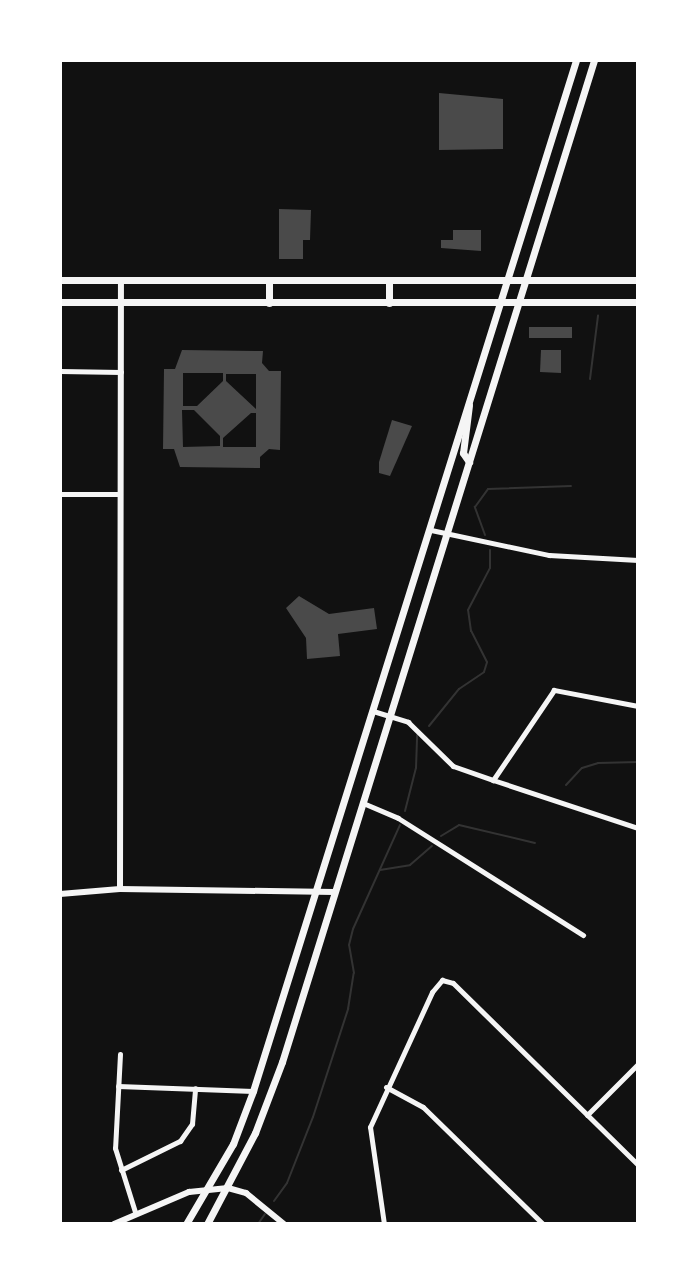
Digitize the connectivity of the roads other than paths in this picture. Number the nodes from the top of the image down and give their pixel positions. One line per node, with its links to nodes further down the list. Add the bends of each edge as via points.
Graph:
1 (576, 60): 3 (main road)
2 (594, 60): 4 (main road)
3 (563, 98): 4 (main road); 8 (main road)
4 (580, 104): 9 (main road)
5 (60, 280): 6 (main road)
6 (121, 280): 11 (main road); 13 (street)
7 (389, 280): 8 (main road); 11 (main road); 16 (main road)
8 (505, 280): 9 (main road); 17 (main road)
9 (524, 280): 10 (main road); 18 (main road)
10 (638, 280)
11 (269, 281): 15 (main road)
12 (60, 302): 13 (main road)
13 (121, 302): 15 (main road); 20 (street)
14 (638, 302): 18 (main road)
15 (269, 303): 16 (main road)
16 (389, 303): 17 (main road)
17 (498, 303): 18 (main road); 21 (main road)
18 (517, 303): 22 (main road)
19 (60, 371): 20 (street)
20 (121, 372): 24 (street)
21 (468, 403): 22 (main road, via 471,418 463,453); 25 (main road)
22 (469, 462): 26 (main road)
23 (60, 494): 24 (street)
24 (120, 494): 34 (street)
25 (431, 530): 26 (street); 29 (main road)
26 (448, 533): 27 (street, via 549,555); 30 (main road)
27 (638, 560)
28 (638, 706): 31 (street, via 554,690)
29 (373, 711): 30 (street); 35 (main road)
30 (387, 716): 31 (street, via 415,728 453,766); 32 (main road)
31 (493, 780): 33 (street)
32 (362, 803): 36 (main road); 38 (street, via 398,818)
33 (638, 828)
34 (120, 889): 35 (street); 37 (street)
35 (317, 892): 36 (street); 44 (main road)
36 (334, 892): 48 (main road, via 268,1103)
37 (60, 894)
38 (583, 935)
39 (120, 1054): 41 (street)
40 (638, 1064): 45 (street)
41 (118, 1086): 42 (street); 47 (street, via 115,1148)
42 (195, 1087): 44 (street); 47 (street, via 192,1124 180,1141)
43 (386, 1087): 45 (street, via 442,980 453,983); 55 (street, via 370,1127); 56 (street, via 423,1107)
44 (253, 1091): 49 (main road, via 233,1144)
45 (587, 1115): 46 (street)
46 (638, 1165)
47 (121, 1170): 50 (street)
48 (228, 1188): 49 (street); 53 (main road); 54 (street, via 246,1193)
49 (207, 1189): 50 (street); 52 (main road)
50 (135, 1212): 51 (street)
51 (114, 1224)
52 (186, 1224)
53 (207, 1224)
54 (284, 1224)
55 (384, 1224)
56 (543, 1224)

